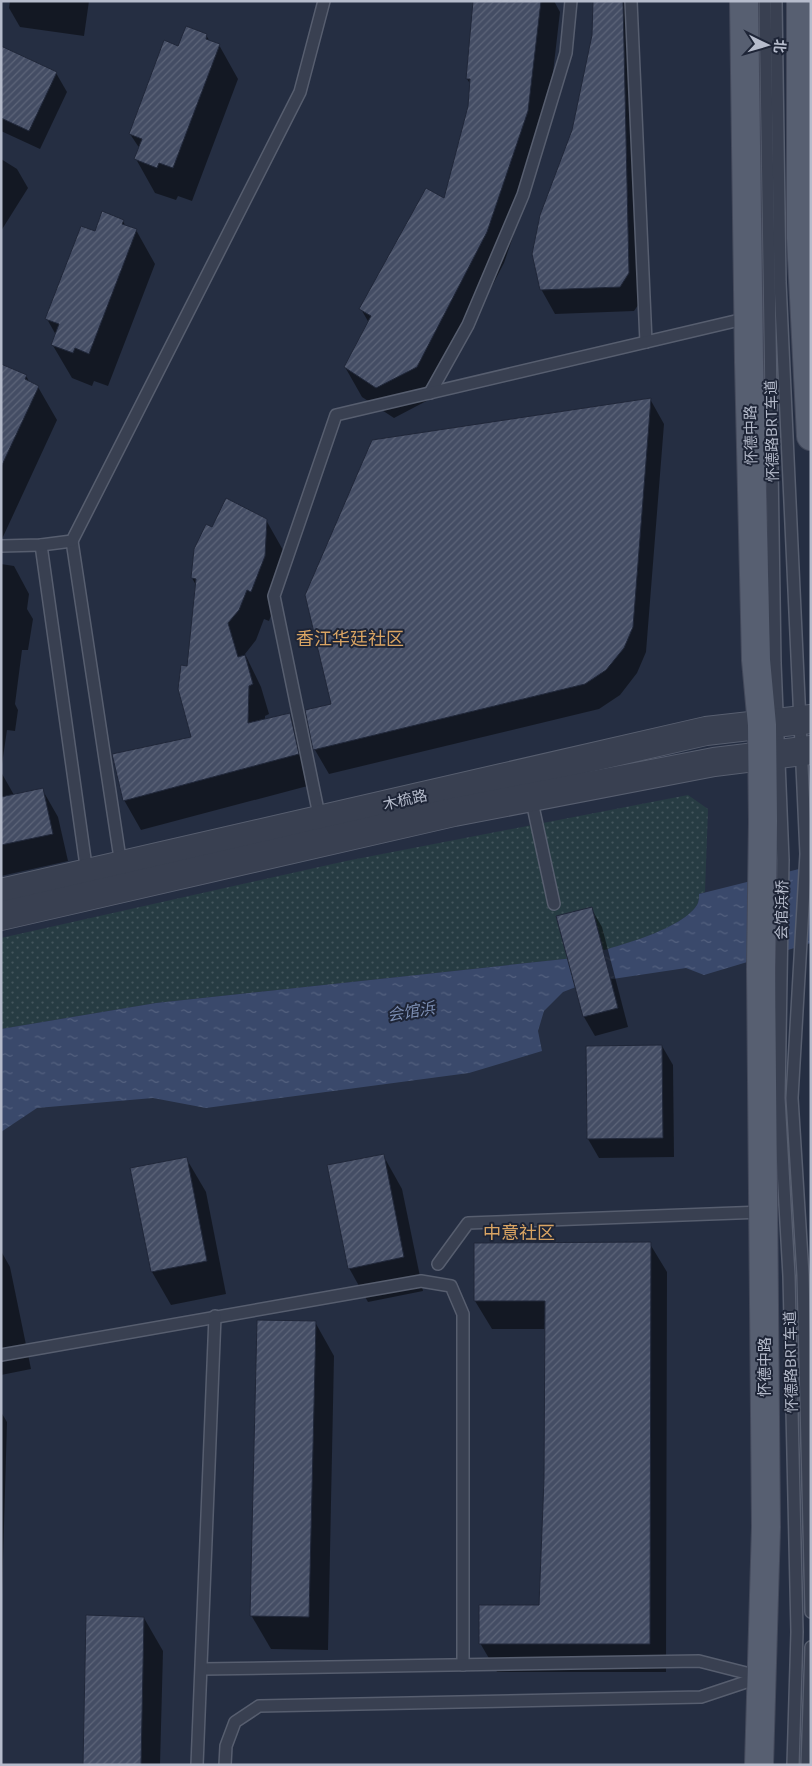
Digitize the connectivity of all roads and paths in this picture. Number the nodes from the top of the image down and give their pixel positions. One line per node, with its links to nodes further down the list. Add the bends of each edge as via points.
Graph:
1 (324, 1): 12 (lane, via 300,92)
2 (571, 1): 10 (lane, via 566,53 524,195 468,325)
3 (631, 1): 9 (lane)
4 (744, 1): 8 (main road, 怀德中路)
5 (765, 1): 15 (lane, 怀德路BRT车道)
6 (776, 1): 15 (lane, 怀德路BRT车道)
7 (801, 1): 11 (main road, via 801,238)
8 (748, 318): 9 (lane); 15 (main road, 怀德中路, via 756,660)
9 (646, 342): 10 (lane)
10 (430, 393): 18 (lane, via 336,415 274,596)
11 (811, 436)
12 (72, 541): 14 (lane); 20 (lane)
13 (1, 546): 14 (lane)
14 (41, 546): 21 (lane)
15 (787, 722): 16 (main road, 怀德中路); 16 (lane, 怀德路BRT车道); 18 (street, 木梳路, via 706,731)
16 (788, 753): 17 (street, 木梳路, via 714,762); 19 (lane, 怀德路BRT车道); 26 (main road, 怀德中路, via 772,864)
17 (531, 798): 23 (lane); 24 (street, 木梳路, via 454,812)
18 (320, 820): 20 (street, 木梳路)
19 (806, 854): 25 (lane, 会馆浜桥)
20 (121, 865): 21 (street, 木梳路)
21 (87, 873): 22 (street, 木梳路)
22 (1, 892)
23 (554, 904)
24 (1, 916)
25 (800, 953): 31 (lane, 怀德路BRT车道, via 792,1098 803,1275)
26 (771, 964): 27 (main road, 怀德中路); 39 (lane, 怀德路BRT车道, via 789,1276 797,1632)
27 (764, 1212): 28 (lane, via 468,1223); 35 (main road, 怀德中路, via 766,1527)
28 (438, 1264)
29 (215, 1316): 30 (lane); 33 (lane, via 421,1281 451,1286 463,1314); 34 (lane)
30 (1, 1355)
31 (811, 1612)
32 (811, 1647): 40 (lane)
33 (463, 1665): 34 (lane); 35 (lane, via 699,1661)
34 (202, 1669): 36 (lane)
35 (762, 1677): 37 (lane, via 701,1697 259,1706 235,1722 226,1746); 38 (main road, 怀德中路)
36 (196, 1765)
37 (225, 1765)
38 (759, 1765)
39 (793, 1765)
40 (807, 1765)

